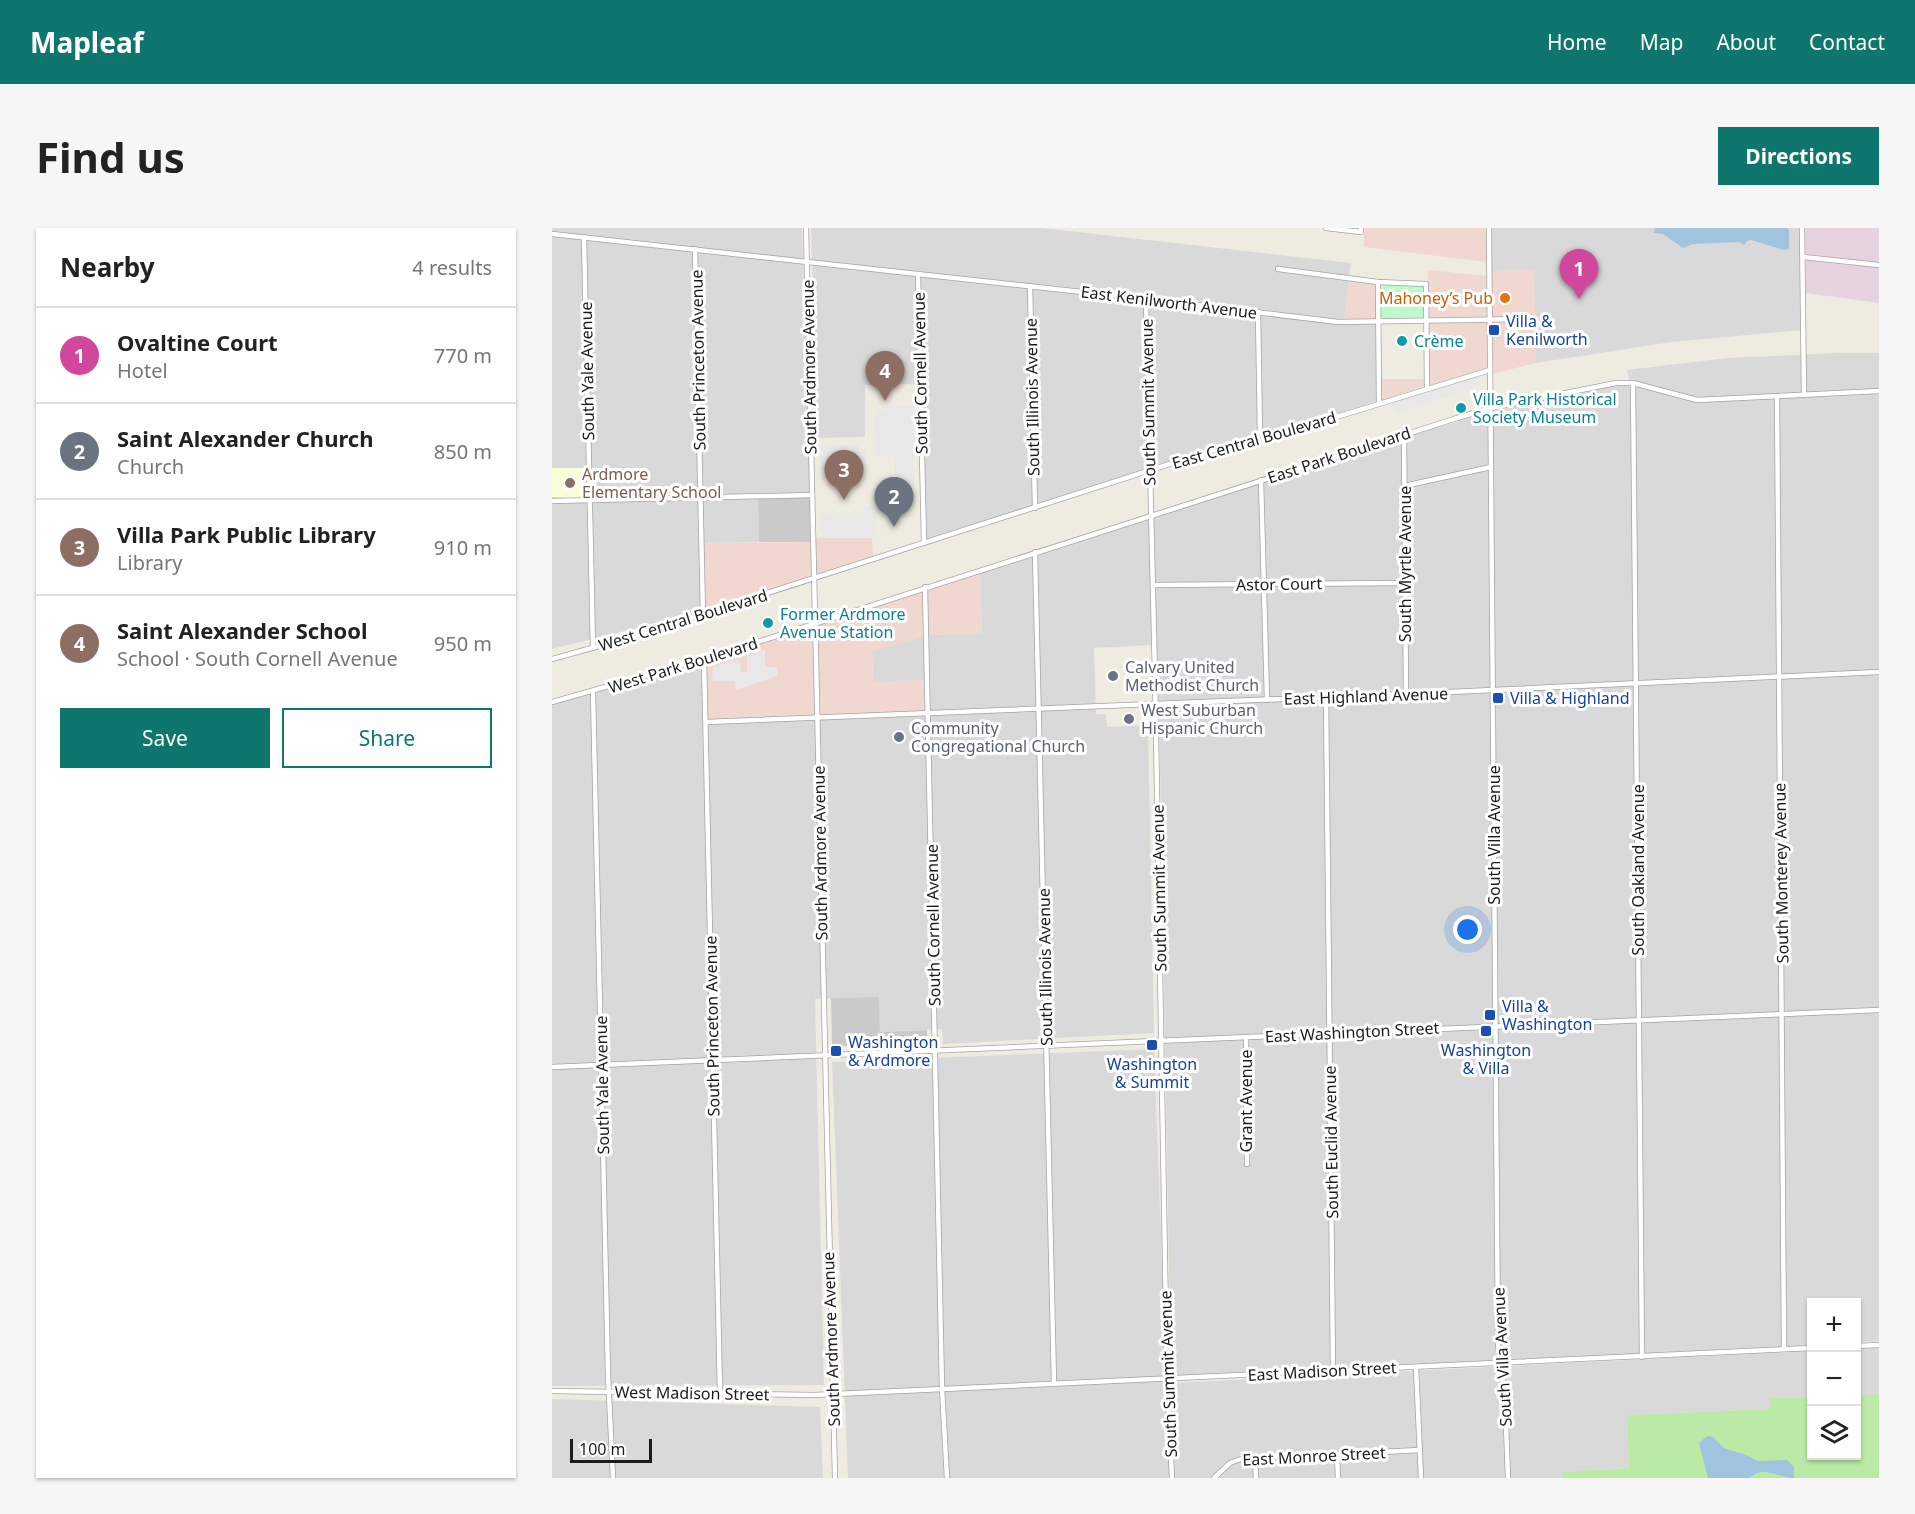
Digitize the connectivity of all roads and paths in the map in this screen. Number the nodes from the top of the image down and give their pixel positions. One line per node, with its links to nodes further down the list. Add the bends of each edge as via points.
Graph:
1 (806, 228): 10 (street, South Ardmore Avenue)
2 (1326, 228): 5 (street)
3 (1489, 228): 19 (street, South Villa Avenue)
4 (1802, 228): 9 (street)
5 (1361, 230)
6 (552, 234): 7 (street, East Kenilworth Avenue)
7 (584, 237): 8 (street, East Kenilworth Avenue); 38 (street, South Yale Avenue)
8 (695, 249): 10 (street, East Kenilworth Avenue); 37 (street, South Princeton Avenue)
9 (1803, 257): 11 (street); 26 (street)
10 (807, 262): 13 (street, East Kenilworth Avenue); 36 (street, South Ardmore Avenue)
11 (1879, 265)
12 (1278, 269): 14 (street)
13 (918, 274): 15 (street, East Kenilworth Avenue); 42 (street, South Cornell Avenue)
14 (1378, 282): 20 (street); 21 (street, via 1426,284)
15 (1030, 286): 16 (street, East Kenilworth Avenue); 40 (street, South Illinois Avenue)
16 (1146, 299): 17 (street, East Kenilworth Avenue); 33 (street, South Summit Avenue)
17 (1258, 312): 20 (street, East Kenilworth Avenue, via 1338,322); 31 (street)
18 (1532, 319): 19 (street, East Kenilworth Avenue)
19 (1490, 321): 21 (street, East Kenilworth Avenue); 22 (street, South Villa Avenue)
20 (1378, 322): 21 (street, East Kenilworth Avenue); 28 (street)
21 (1426, 322): 24 (street)
22 (1490, 370): 24 (street, East Central Boulevard); 29 (street, South Villa Avenue)
23 (1633, 383): 27 (street, East Park Boulevard, via 1697,400); 29 (street, East Park Boulevard); 56 (street, South Oakland Avenue)
24 (1427, 388): 28 (street, East Central Boulevard)
25 (1879, 391): 26 (street, East Park Boulevard)
26 (1804, 395): 27 (street, East Park Boulevard)
27 (1777, 396): 55 (street, South Monterey Avenue)
28 (1379, 403): 31 (street, East Central Boulevard, via 1320,422)
29 (1491, 408): 30 (street, East Park Boulevard); 32 (street, South Villa Avenue)
30 (1404, 434): 34 (street, East Park Boulevard); 35 (street, South Myrtle Avenue)
31 (1260, 435): 33 (street, East Central Boulevard)
32 (1491, 467): 35 (street); 57 (street, South Villa Avenue)
33 (1150, 471): 40 (street, East Central Boulevard); 41 (street, South Summit Avenue)
34 (1261, 480): 41 (street, East Park Boulevard); 46 (street)
35 (1404, 486): 45 (street, South Myrtle Avenue)
36 (812, 495): 37 (street); 44 (street, South Ardmore Avenue)
37 (700, 497): 38 (street); 49 (street, South Princeton Avenue)
38 (589, 500): 39 (street); 51 (street, South Yale Avenue)
39 (552, 501)
40 (1035, 508): 42 (street, East Central Boulevard)
41 (1151, 515): 43 (street, East Park Boulevard); 47 (street, South Summit Avenue)
42 (924, 543): 44 (street, East Central Boulevard)
43 (1035, 552): 48 (street, East Park Boulevard); 64 (street, South Illinois Avenue)
44 (813, 579): 49 (street, West Central Boulevard); 50 (street, South Ardmore Avenue)
45 (1405, 583): 46 (street, Astor Court); 59 (street, South Myrtle Avenue)
46 (1264, 584): 47 (street, Astor Court); 61 (street)
47 (1153, 585): 63 (street, South Summit Avenue)
48 (925, 587): 50 (street, East Park Boulevard); 65 (street, South Cornell Avenue)
49 (703, 614): 51 (street, West Central Boulevard)
50 (814, 625): 53 (street, West Park Boulevard); 66 (street, South Ardmore Avenue)
51 (592, 648): 52 (street, West Central Boulevard)
52 (552, 659)
53 (704, 659): 58 (street, West Park Boulevard); 67 (street, South Princeton Avenue)
54 (1879, 672): 55 (street, East Highland Avenue)
55 (1780, 677): 56 (street, East Highland Avenue); 69 (street, South Monterey Avenue)
56 (1635, 683): 57 (street, East Highland Avenue); 70 (street, South Oakland Avenue)
57 (1493, 690): 59 (street, East Highland Avenue); 71 (street, South Villa Avenue)
58 (593, 692): 62 (street, West Park Boulevard); 79 (street, South Yale Avenue)
59 (1406, 694): 60 (street, East Highland Avenue)
60 (1326, 697): 61 (street, East Highland Avenue); 72 (street, South Euclid Avenue)
61 (1267, 700): 63 (street, East Highland Avenue)
62 (552, 702)
63 (1155, 704): 64 (street, East Highland Avenue); 74 (street, South Summit Avenue)
64 (1039, 709): 65 (street, East Highland Avenue); 75 (street, South Illinois Avenue)
65 (928, 714): 66 (street, East Highland Avenue); 76 (street, South Cornell Avenue)
66 (816, 718): 67 (street, East Highland Avenue); 77 (street, South Ardmore Avenue)
67 (706, 722): 78 (street, South Princeton Avenue)
68 (1879, 1010): 69 (street, East Washington Street)
69 (1782, 1014): 70 (street, East Washington Street); 85 (street, South Monterey Avenue)
70 (1639, 1020): 71 (street, East Washington Street); 86 (street, South Oakland Avenue)
71 (1496, 1026): 72 (street, East Washington Street); 87 (street, South Villa Avenue)
72 (1329, 1034): 73 (street, East Washington Street); 89 (street, South Euclid Avenue)
73 (1246, 1037): 74 (street, East Washington Street); 81 (street, Grant Avenue)
74 (1162, 1041): 75 (street, East Washington Street); 90 (street, South Summit Avenue)
75 (1047, 1045): 76 (street, East Washington Street); 91 (street, South Illinois Avenue)
76 (936, 1050): 77 (street, East Washington Street); 92 (street, South Cornell Avenue)
77 (824, 1055): 78 (street, East Washington Street); 95 (street, South Ardmore Avenue)
78 (713, 1060): 79 (street, East Washington Street); 96 (street, South Princeton Avenue)
79 (601, 1065): 80 (street, East Washington Street); 94 (street, South Yale Avenue)
80 (552, 1067)
81 (1247, 1164)
82 (1879, 1345): 83 (street)
83 (1861, 1346)
84 (1807, 1348): 85 (street, East Madison Street)
85 (1784, 1349): 86 (street, East Madison Street)
86 (1642, 1357): 87 (street, East Madison Street)
87 (1501, 1363): 88 (street, East Madison Street); 108 (street, South Villa Avenue)
88 (1416, 1367): 89 (street, East Madison Street); 97 (street)
89 (1333, 1370): 90 (street, East Madison Street)
90 (1167, 1378): 91 (street, East Madison Street); 103 (street, South Summit Avenue)
91 (1054, 1383): 92 (street, East Madison Street)
92 (942, 1388): 95 (street, East Madison Street); 102 (street, South Cornell Avenue)
93 (552, 1391): 94 (street, West Madison Street)
94 (609, 1392): 96 (street, West Madison Street); 100 (street, South Yale Avenue)
95 (832, 1393): 96 (street, West Madison Street); 101 (street, South Ardmore Avenue)
96 (720, 1394)
97 (1420, 1450): 98 (street, East Monroe Street); 107 (street)
98 (1337, 1454): 99 (street, East Monroe Street); 106 (street)
99 (1255, 1458): 104 (street, East Monroe Street, via 1236,1460); 105 (street)
100 (613, 1478)
101 (835, 1478)
102 (947, 1478)
103 (1172, 1478)
104 (1214, 1478)
105 (1256, 1478)
106 (1338, 1478)
107 (1421, 1478)
108 (1508, 1478)

